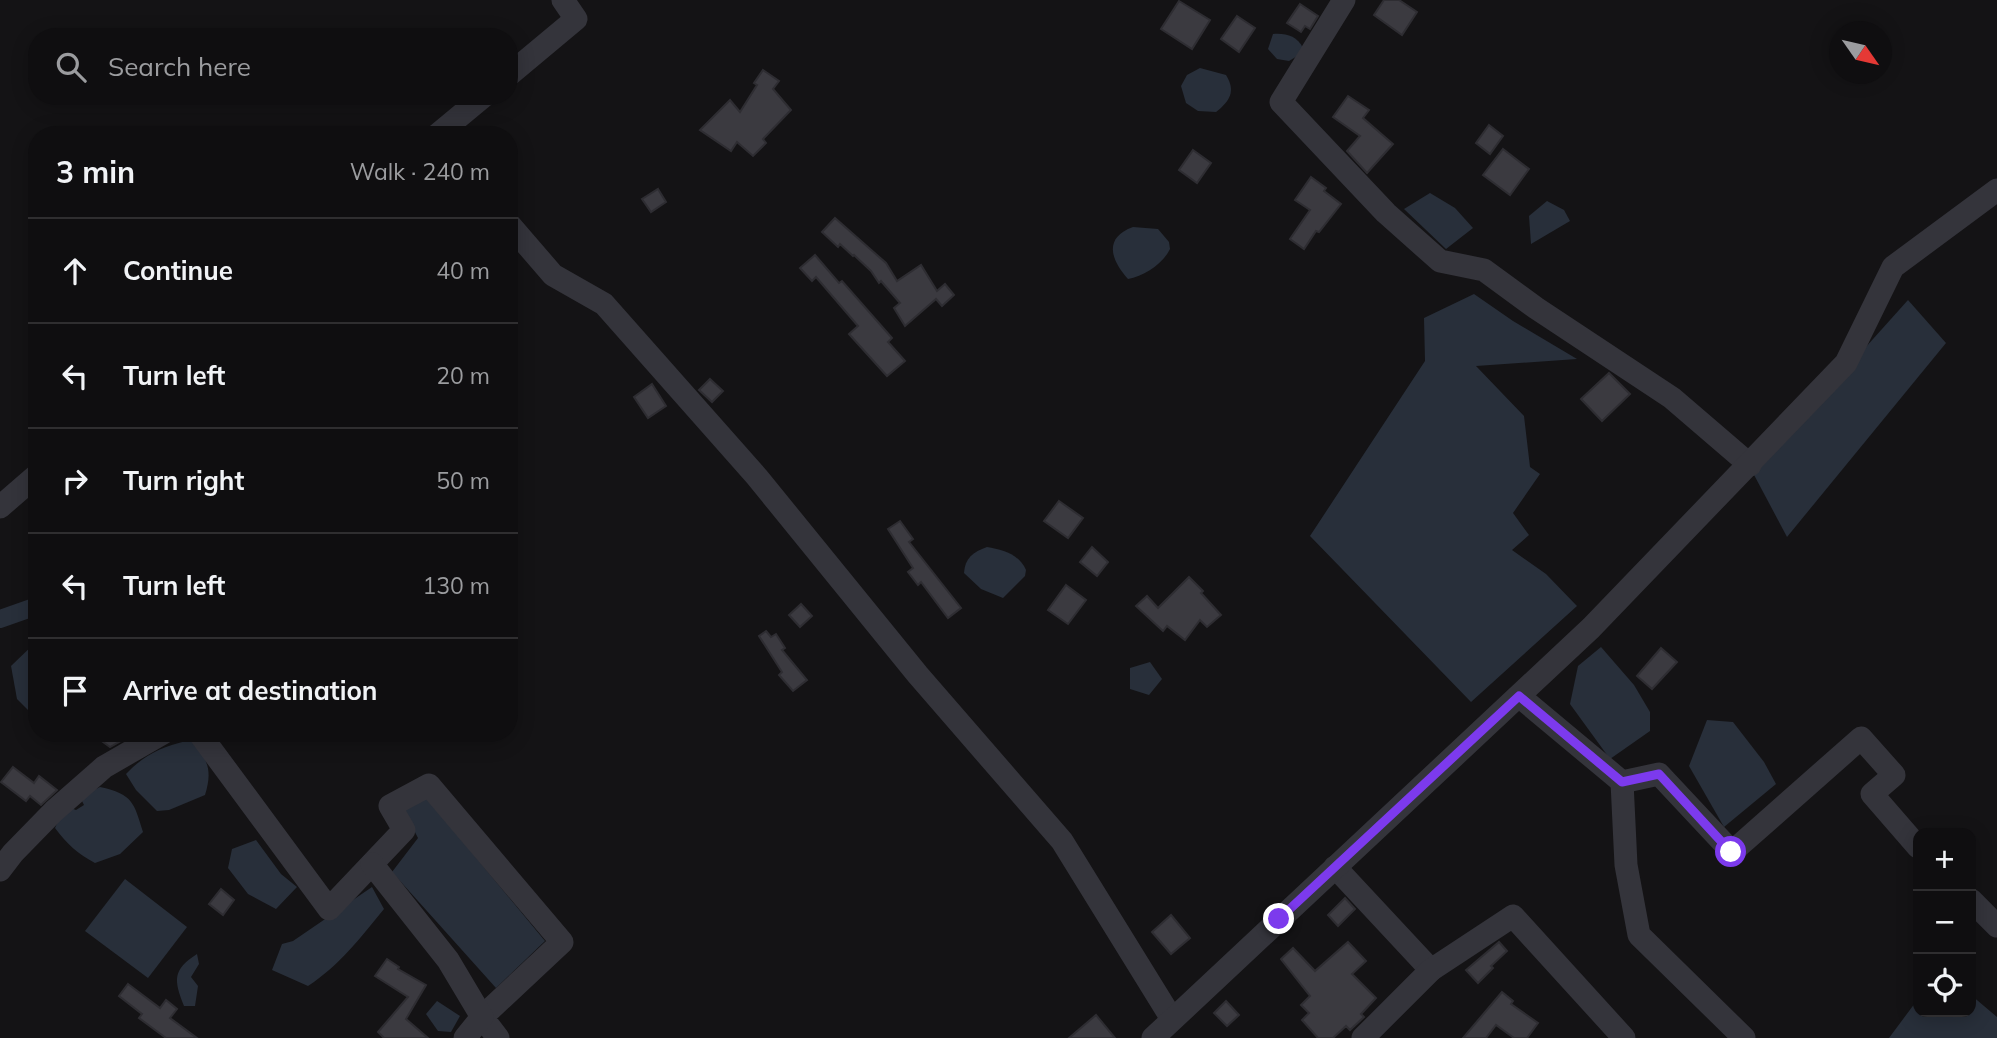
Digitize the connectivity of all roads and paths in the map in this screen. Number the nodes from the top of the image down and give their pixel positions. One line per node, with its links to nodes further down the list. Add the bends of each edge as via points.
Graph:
1 (563, 0): 3 (street, via 576,19)
2 (1344, 0): 8 (street, via 1281,102 1386,214 1440,261 1484,270 1672,398)
3 (518, 67)
4 (473, 105): 5 (street)
5 (448, 126)
6 (1997, 190): 8 (street, via 1893,267 1846,363)
7 (518, 234): 23 (street, via 553,275 604,304 757,477 918,675 1062,841)
8 (1750, 465): 11 (street)
9 (28, 483): 10 (street)
10 (0, 507)
11 (1519, 696): 14 (street); 17 (street)
12 (147, 742): 18 (street, via 104,767 54,811)
13 (206, 742): 16 (street, via 329,909)
14 (1622, 782): 15 (street, via 1659,774 1731,852 1861,738 1895,775 1872,794); 29 (street, via 1626,865 1639,935)
15 (1913, 841)
16 (372, 864): 22 (street, via 448,960); 22 (street, via 404,830 390,806 429,785 562,942)
17 (1335, 867): 21 (street); 23 (street)
18 (0, 870)
19 (1976, 905): 20 (street)
20 (1997, 926)
21 (1431, 971): 27 (street); 28 (street, via 1513,916)
22 (482, 1017): 24 (street); 25 (street)
23 (1172, 1019): 26 (street)
24 (465, 1038)
25 (498, 1038)
26 (1153, 1038)
27 (1363, 1038)
28 (1624, 1038)
29 (1744, 1038)

